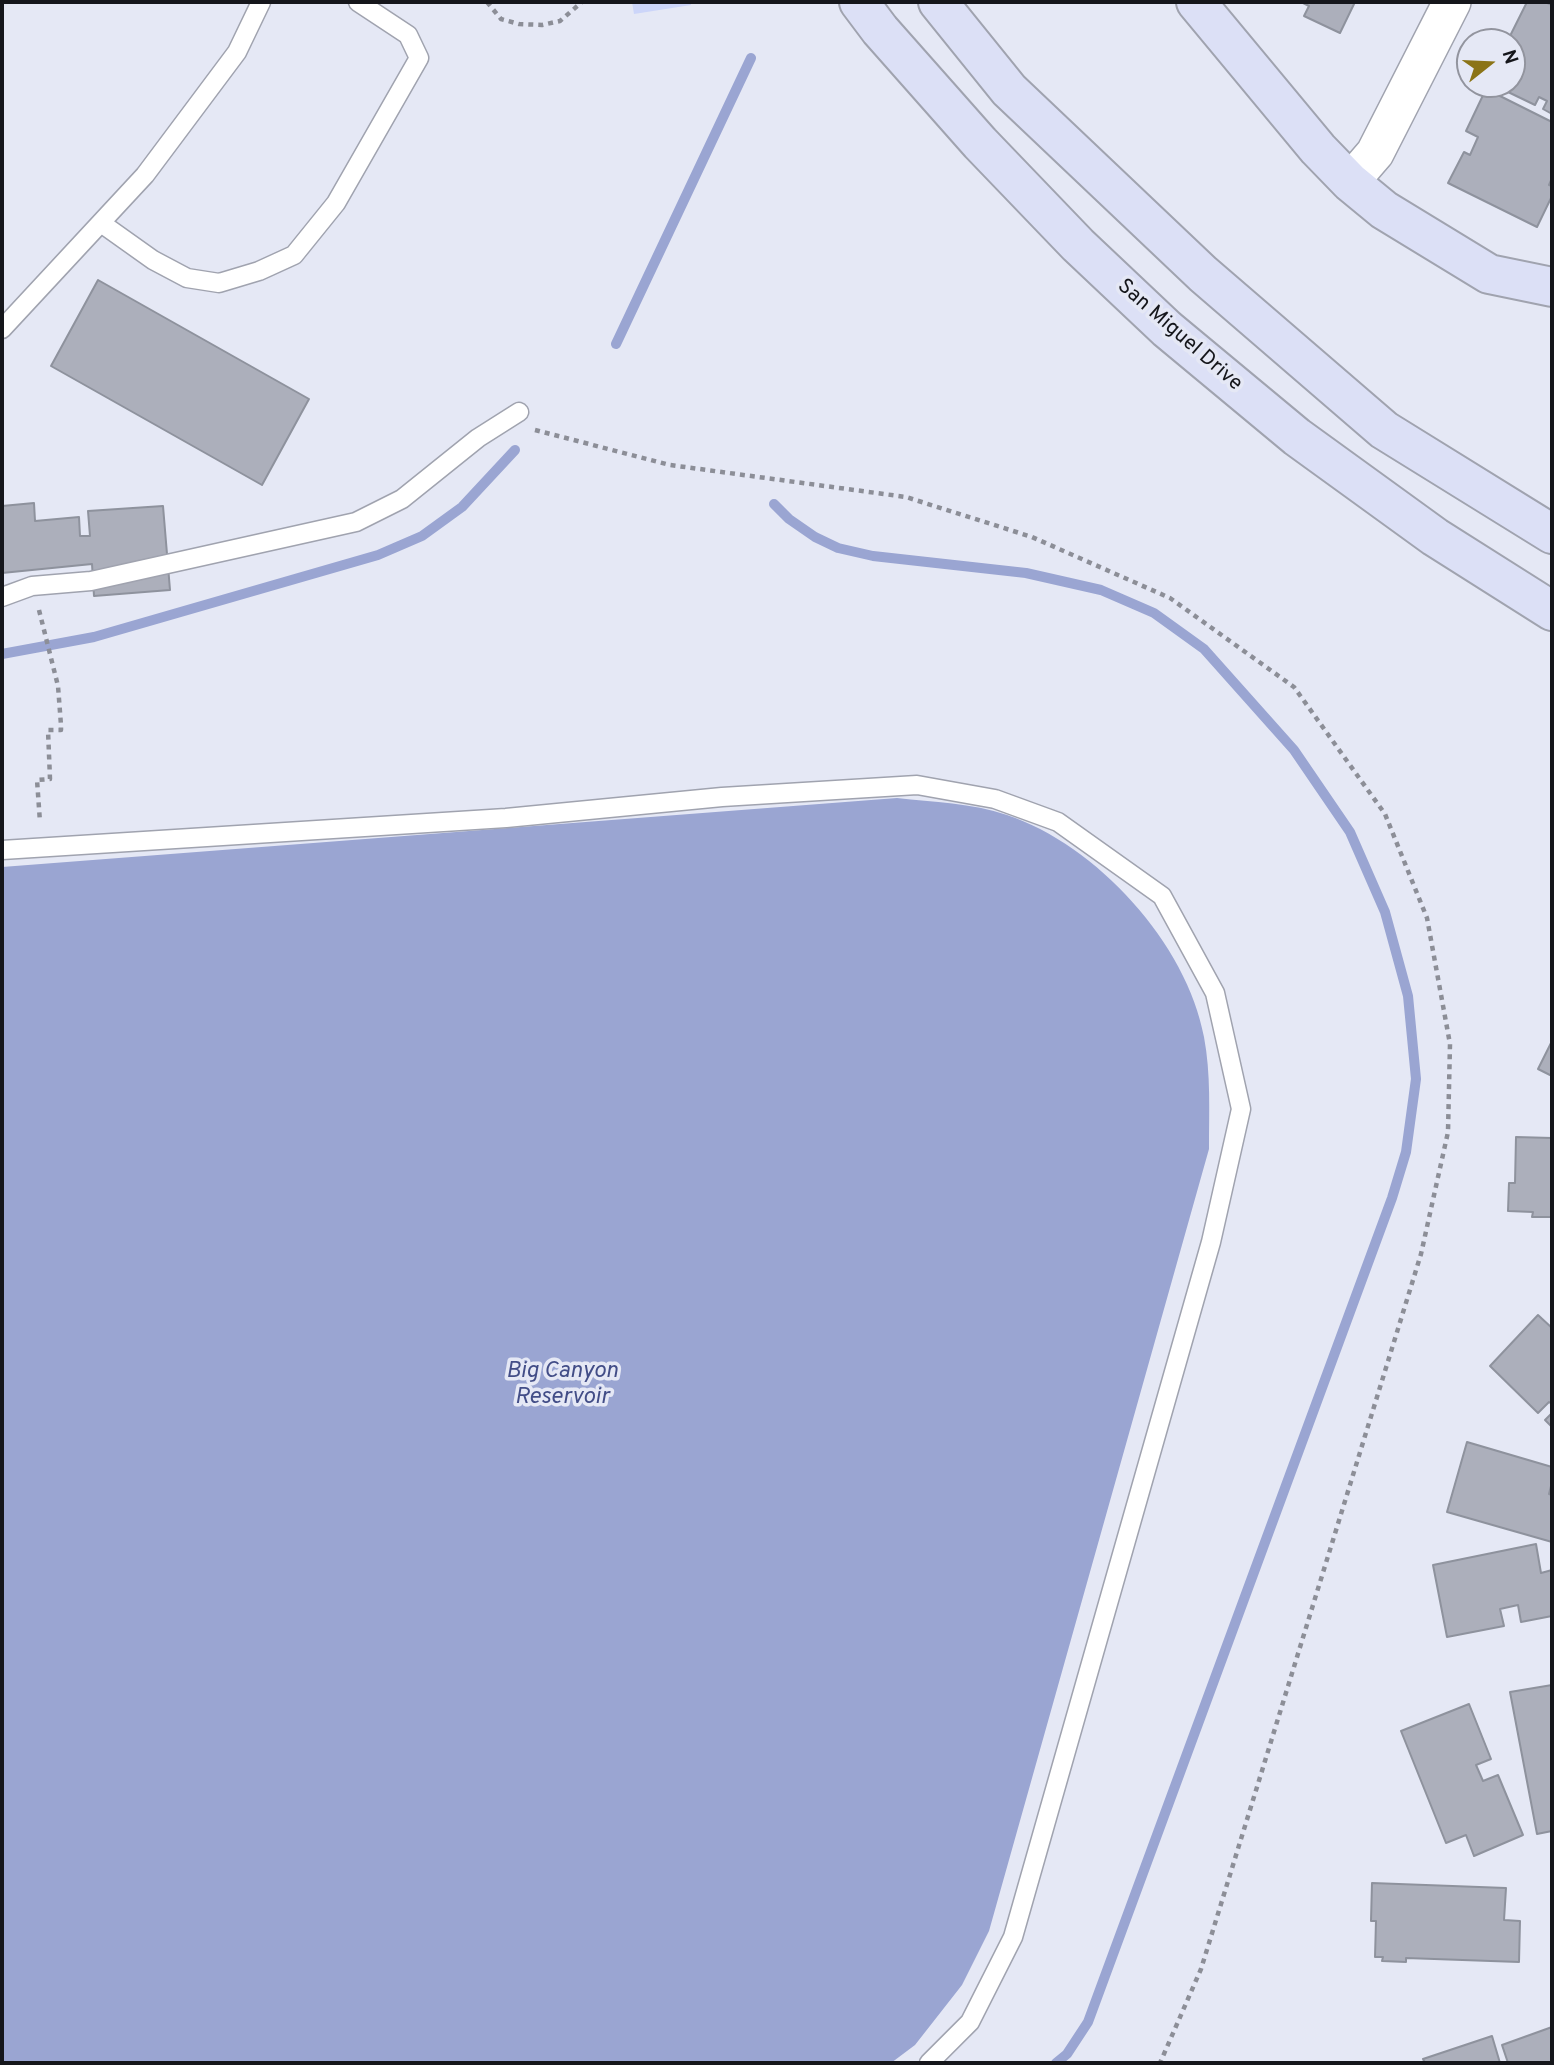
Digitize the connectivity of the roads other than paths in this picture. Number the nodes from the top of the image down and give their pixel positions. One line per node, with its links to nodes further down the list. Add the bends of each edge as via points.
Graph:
1 (261, 2): 8 (lane, via 237,52 145,175)
2 (358, 2): 8 (lane, via 408,35 419,58 336,203 294,255 219,283 187,278)
3 (859, 2): 14 (main road, San Miguel Drive, via 980,143 1167,330 1297,437 1435,537)
4 (938, 2): 12 (main road, via 1009,90 1203,274 1384,430)
5 (1196, 2): 7 (main road)
6 (1452, 2): 7 (street, via 1375,153)
7 (1350, 182): 9 (main road, via 1384,210 1489,274)
8 (101, 223): 10 (lane)
9 (1552, 286)
10 (2, 329)
11 (512, 417): 13 (lane, via 402,499 356,522 90,581 33,586)
12 (1552, 534)
13 (2, 597)
14 (1552, 611)
15 (2, 850): 16 (lane, via 506,818 722,797 916,785 995,799 1058,822 1162,896 1215,993 1241,1109 1211,1242 1013,1937 970,2022)
16 (929, 2063)

